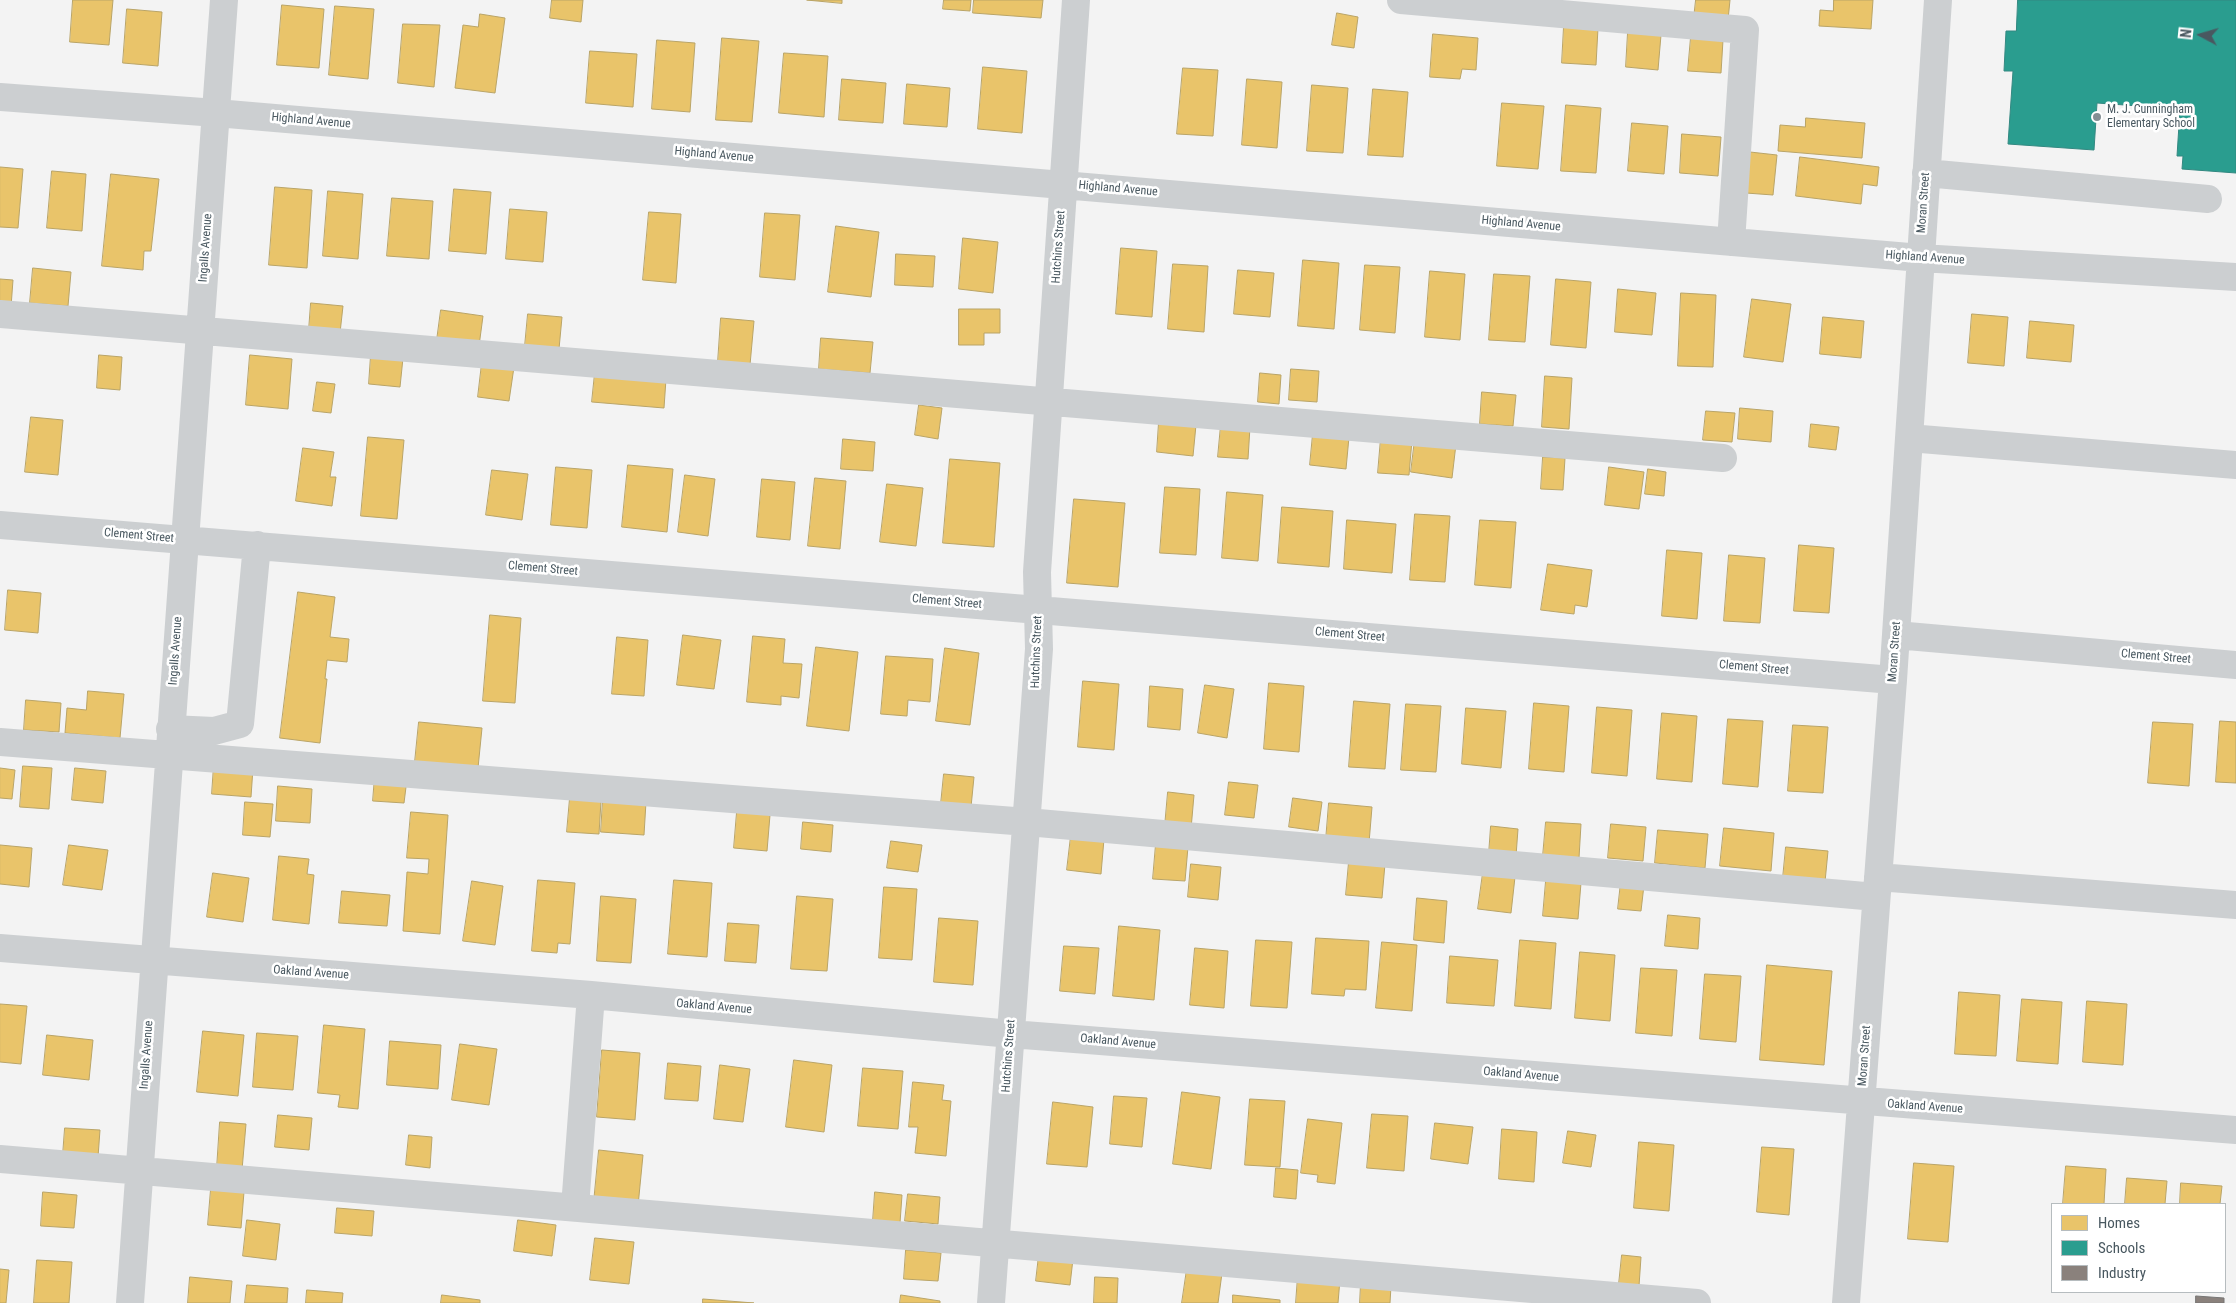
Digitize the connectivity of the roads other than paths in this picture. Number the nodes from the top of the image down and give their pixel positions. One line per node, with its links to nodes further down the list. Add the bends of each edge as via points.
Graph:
1 (224, 0): 6 (street, Ingalls Avenue)
2 (1076, 0): 8 (street, Hutchins Street)
3 (1401, 0): 10 (street, via 1745,30)
4 (1938, 0): 7 (street, Moran Street)
5 (0, 97): 6 (street, Highland Avenue)
6 (216, 113): 8 (street, Highland Avenue); 14 (street, Ingalls Avenue)
7 (1926, 174): 9 (street); 11 (street, Moran Street)
8 (1064, 184): 10 (street, Highland Avenue); 15 (street, Hutchins Street)
9 (2208, 199)
10 (1730, 242): 11 (street, Highland Avenue)
11 (1921, 258): 12 (street, Highland Avenue); 16 (street, Moran Street)
12 (2236, 277)
13 (0, 314): 14 (street)
14 (200, 329): 15 (street); 20 (street, Ingalls Avenue)
15 (1049, 402): 17 (street); 22 (street, Hutchins Street, via 1037,572)
16 (1909, 438): 18 (street); 23 (street, Moran Street)
17 (1723, 458)
18 (2236, 465)
19 (0, 525): 20 (street, Clement Street)
20 (184, 539): 21 (street, Clement Street); 27 (street, Ingalls Avenue)
21 (257, 545): 22 (street, Clement Street); 27 (street, via 240,724)
22 (1039, 609): 25 (street, Clement Street); 28 (street, Hutchins Street)
23 (1896, 635): 24 (street, Clement Street); 25 (street, Moran Street)
24 (2236, 664)
25 (1893, 680): 29 (street, Moran Street)
26 (0, 742): 27 (street)
27 (169, 742): 28 (street); 32 (street, Ingalls Avenue)
28 (1027, 822): 29 (street); 34 (street, Hutchins Street)
29 (1877, 887): 30 (street); 35 (street, Moran Street)
30 (2236, 905)
31 (0, 948): 32 (street, Oakland Avenue)
32 (154, 961): 33 (street, Oakland Avenue); 38 (street, Ingalls Avenue)
33 (591, 995): 34 (street, Oakland Avenue); 39 (street)
34 (1011, 1034): 35 (street, Oakland Avenue); 40 (street, Hutchins Street)
35 (1861, 1102): 36 (street, Oakland Avenue); 44 (street, Moran Street)
36 (2236, 1130)
37 (0, 1159): 38 (street)
38 (139, 1169): 39 (street); 41 (street, Ingalls Avenue)
39 (575, 1207): 40 (street)
40 (995, 1244): 42 (street, Hutchins Street); 43 (street)
41 (130, 1303)
42 (991, 1303)
43 (1697, 1303)
44 (1846, 1303)

